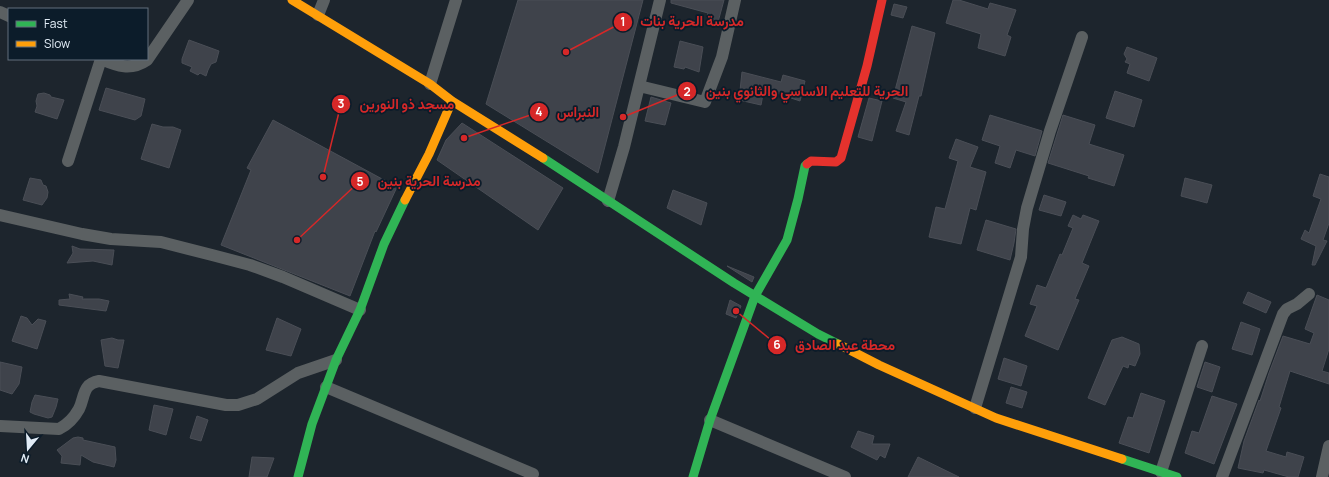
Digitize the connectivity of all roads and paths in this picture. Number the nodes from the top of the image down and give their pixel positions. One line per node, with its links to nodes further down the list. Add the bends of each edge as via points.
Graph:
1 (188, 0): 10 (street)
2 (292, 0): 8 (street)
3 (324, 0): 8 (street)
4 (456, 0): 14 (street)
5 (660, 0): 15 (street)
6 (735, 0): 15 (street, via 722,57 705,102)
7 (882, 0): 21 (street, via 844,153 836,162 811,161 805,166 786,240)
8 (318, 15): 14 (street)
9 (1082, 37): 26 (street, via 1029,201 1021,257)
10 (148, 59)
11 (101, 60): 17 (street)
12 (103, 60): 13 (street, via 115,65 132,66 140,65)
13 (147, 60)
14 (430, 84): 16 (street)
15 (639, 86): 18 (street)
16 (452, 101): 18 (street); 22 (street, via 384,244)
17 (68, 161)
18 (608, 201): 21 (street)
19 (0, 215): 22 (street, via 111,239 161,242 250,265)
20 (1309, 294): 36 (street, via 1283,314)
21 (755, 296): 26 (street, via 818,334 867,359); 27 (street)
22 (360, 310): 24 (street)
23 (1202, 346): 30 (street)
24 (336, 360): 25 (street); 28 (street, via 298,373 257,399 238,405 226,405 99,380 86,388 78,410 66,425 59,429)
25 (326, 387): 31 (street); 32 (street, via 312,424)
26 (975, 408): 30 (street, via 996,418)
27 (710, 420): 33 (street); 34 (street)
28 (0, 426)
29 (1329, 446): 37 (street)
30 (1161, 472): 35 (street)
31 (533, 474)
32 (298, 477)
33 (693, 477)
34 (845, 477)
35 (1177, 477)
36 (1222, 477)
37 (1322, 477)

